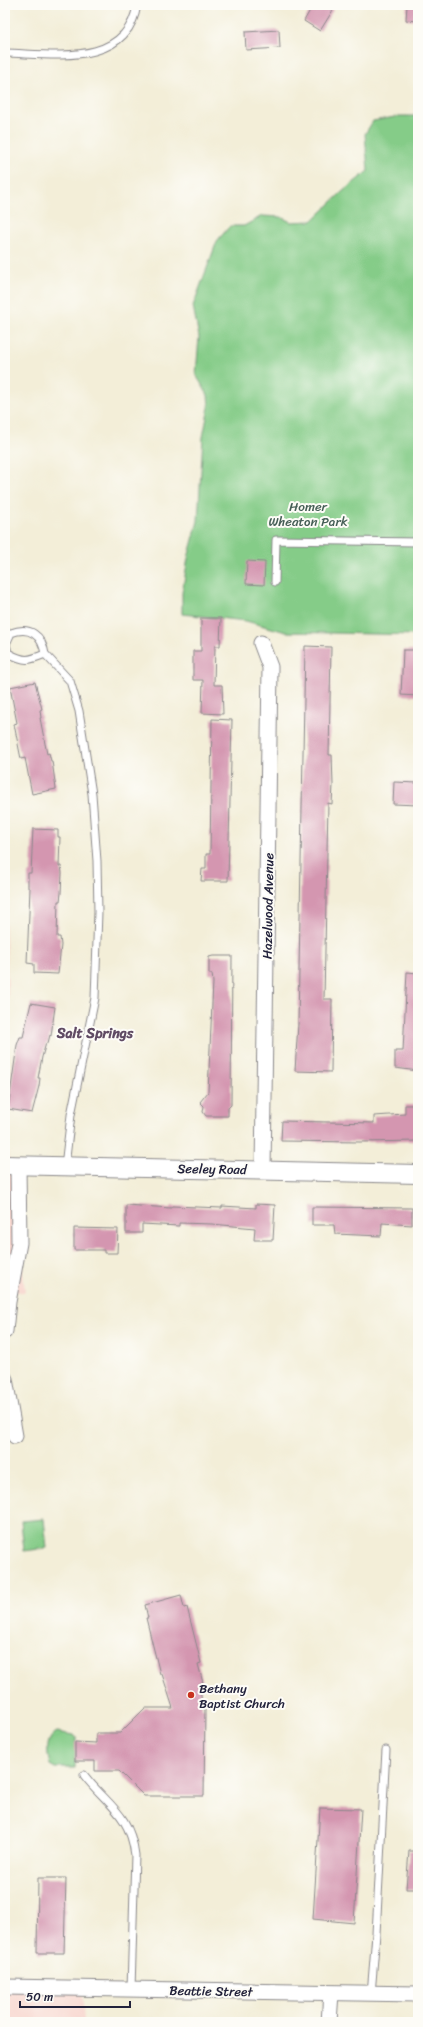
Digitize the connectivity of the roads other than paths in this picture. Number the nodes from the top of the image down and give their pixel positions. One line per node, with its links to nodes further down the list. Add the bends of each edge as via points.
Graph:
1 (137, 5): 2 (lane, via 135,17 122,37 109,46 83,54)
2 (5, 53)
3 (418, 542): 4 (lane, via 276,540)
4 (275, 582)
5 (261, 643): 9 (street, Hazelwood Avenue, via 270,667)
6 (45, 654): 6 (lane, via 30,660 21,660 8,654 6,644 11,634 21,630 34,633 43,643); 8 (lane, via 70,681 79,711 92,794 98,912 95,998 71,1115)
7 (12, 1165): 8 (street, Seeley Road); 11 (street, via 19,1244)
8 (65, 1166): 9 (street, Seeley Road)
9 (263, 1170): 10 (street, Seeley Road)
10 (418, 1174)
11 (5, 1331)
12 (5, 1379): 13 (street)
13 (15, 1436)
14 (386, 1750): 19 (lane)
15 (84, 1775): 17 (lane, via 122,1816 133,1841 135,1855)
16 (5, 1987): 17 (street, Beattie Street)
17 (131, 1989): 18 (street, Beattie Street)
18 (330, 1993): 19 (street, Beattie Street); 21 (street)
19 (371, 1994): 20 (street, Beattie Street)
20 (418, 1994)
21 (330, 2022)

